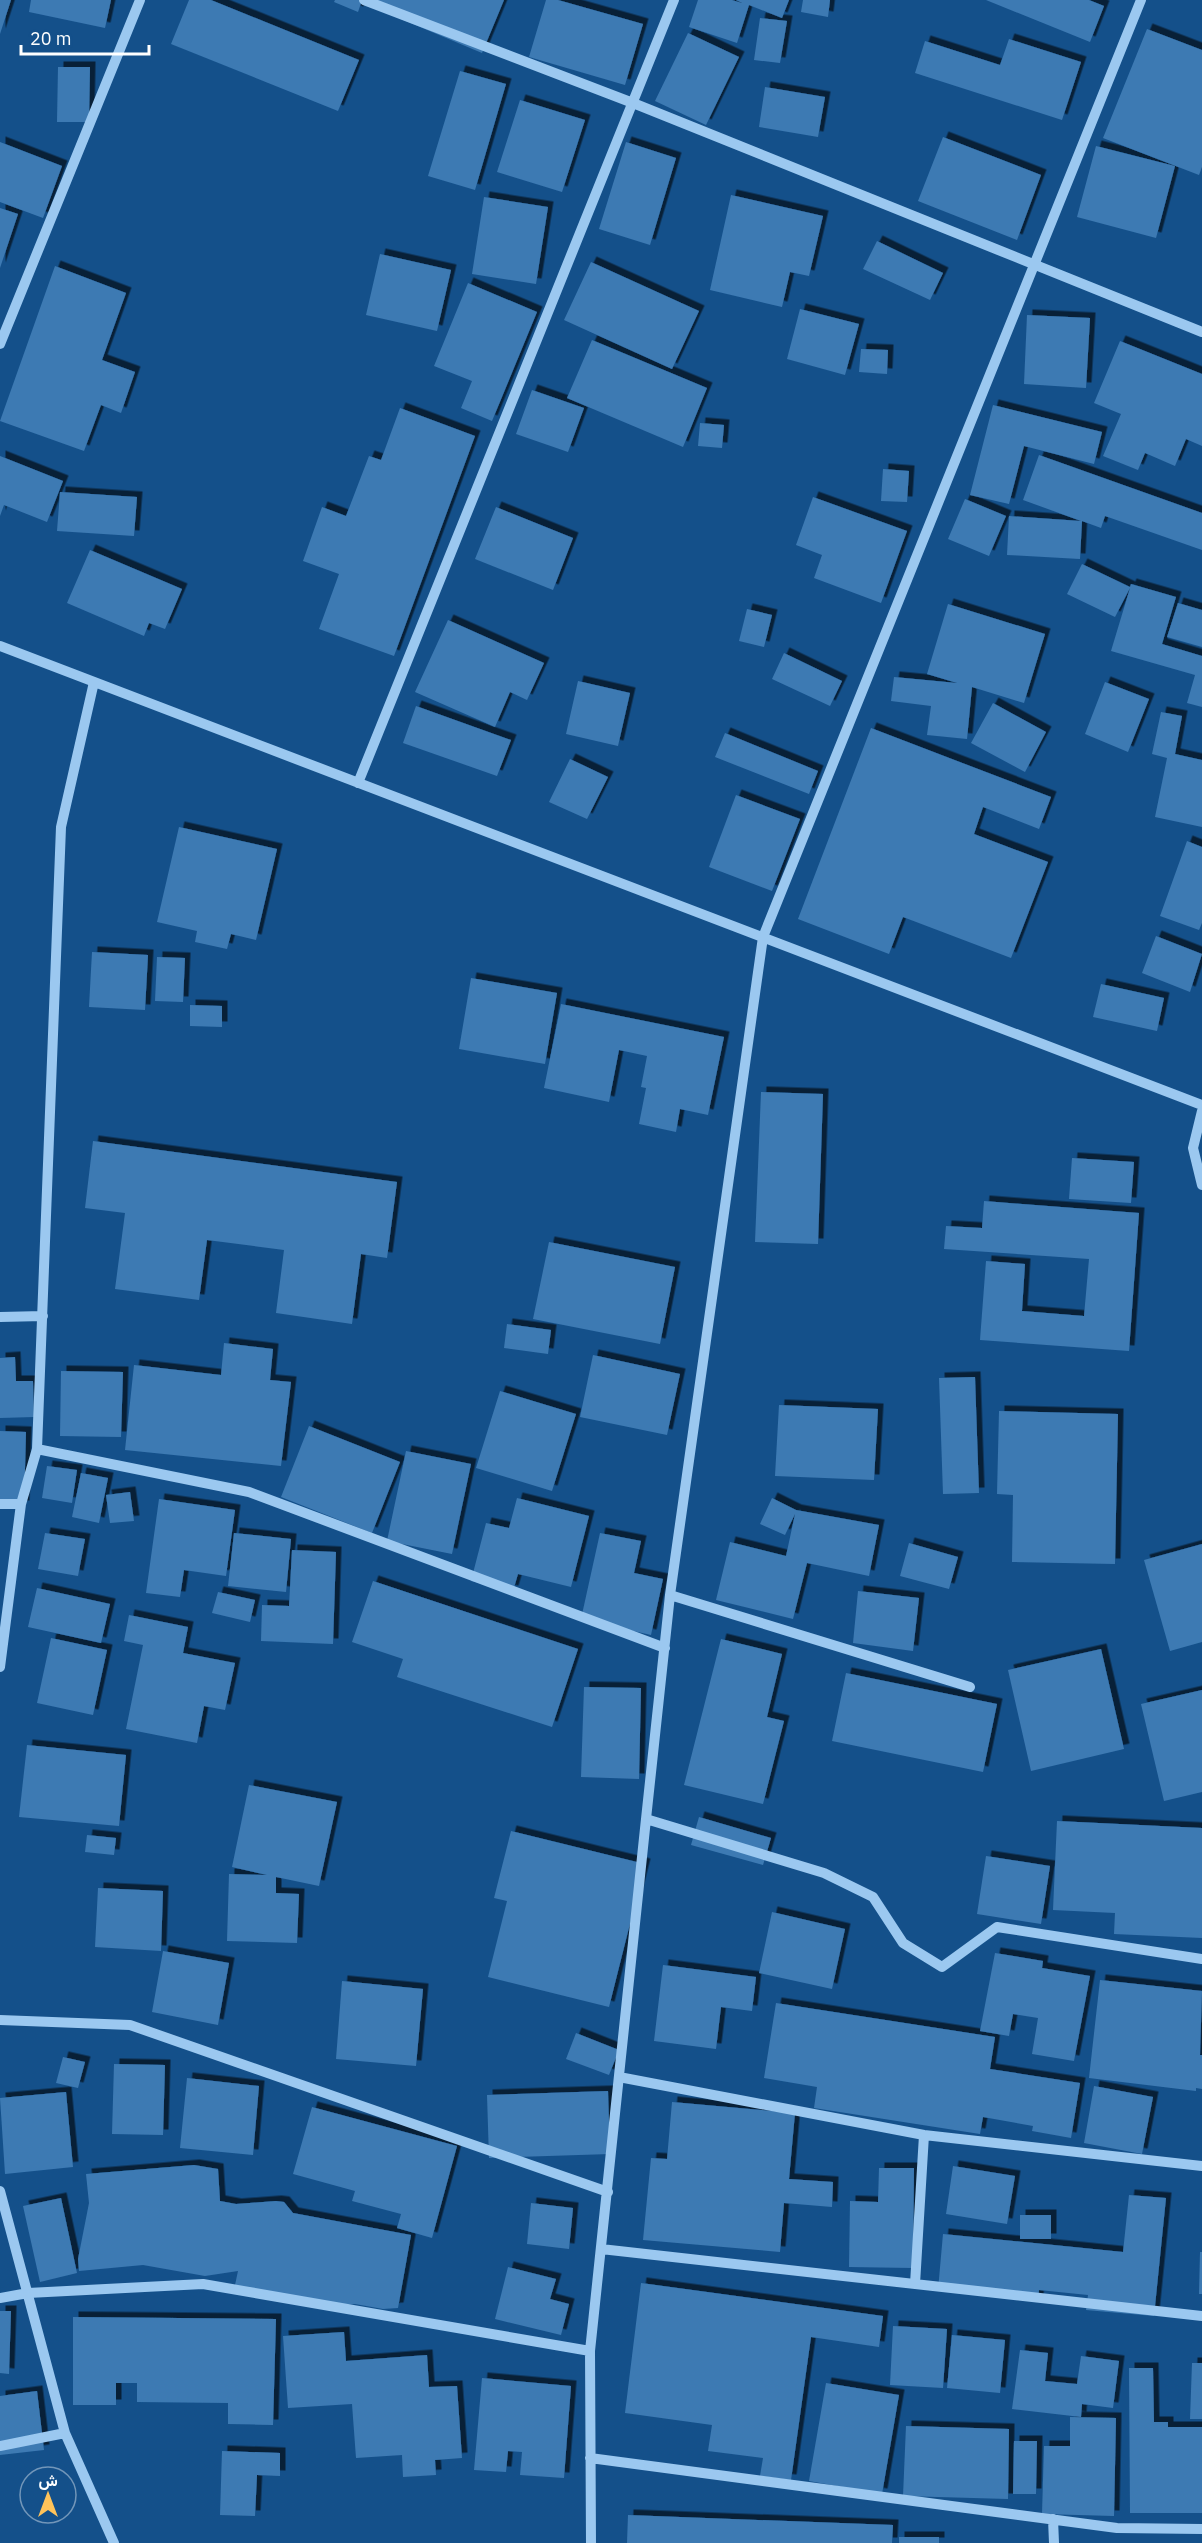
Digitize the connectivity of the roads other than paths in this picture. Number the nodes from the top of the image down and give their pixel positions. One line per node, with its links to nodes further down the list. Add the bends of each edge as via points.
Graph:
1 (140, 0): 8 (street)
2 (364, 0): 5 (street)
3 (674, 0): 5 (street)
4 (1141, 0): 6 (street)
5 (633, 103): 6 (street); 11 (street)
6 (1034, 265): 7 (street); 12 (street)
7 (1202, 332)
8 (0, 344)
9 (0, 646): 10 (street)
10 (94, 682): 11 (street); 16 (street, via 61,827)
11 (358, 783): 12 (street)
12 (763, 937): 13 (street); 21 (street)
13 (1202, 1105)
14 (1202, 1111): 15 (street, via 1193,1148)
15 (1202, 1185)
16 (43, 1316): 17 (street); 18 (street)
17 (0, 1317)
18 (37, 1449): 20 (street); 22 (street, via 249,1492)
19 (0, 1504): 20 (street)
20 (21, 1504): 23 (street)
21 (670, 1595): 22 (street); 24 (street)
22 (664, 1648): 25 (street)
23 (0, 1667)
24 (969, 1687)
25 (646, 1819): 26 (street, via 824,1873 873,1897 903,1943 942,1967 998,1927); 28 (street)
26 (1202, 1959)
27 (0, 2020): 32 (street, via 130,2025)
28 (620, 2077): 29 (street); 32 (street)
29 (924, 2135): 30 (street); 34 (street)
30 (1202, 2166)
31 (0, 2191): 35 (street)
32 (608, 2192): 33 (street)
33 (601, 2249): 34 (street); 38 (street)
34 (915, 2284): 37 (street)
35 (28, 2293): 36 (street); 38 (street, via 203,2284); 39 (street)
36 (0, 2298)
37 (1202, 2316)
38 (590, 2351): 41 (street)
39 (65, 2433): 40 (street); 44 (street)
40 (0, 2446)
41 (590, 2458): 42 (street); 45 (street)
42 (1053, 2519): 43 (street, via 1117,2528); 46 (street)
43 (1202, 2529)
44 (114, 2543)
45 (591, 2543)
46 (1054, 2543)

